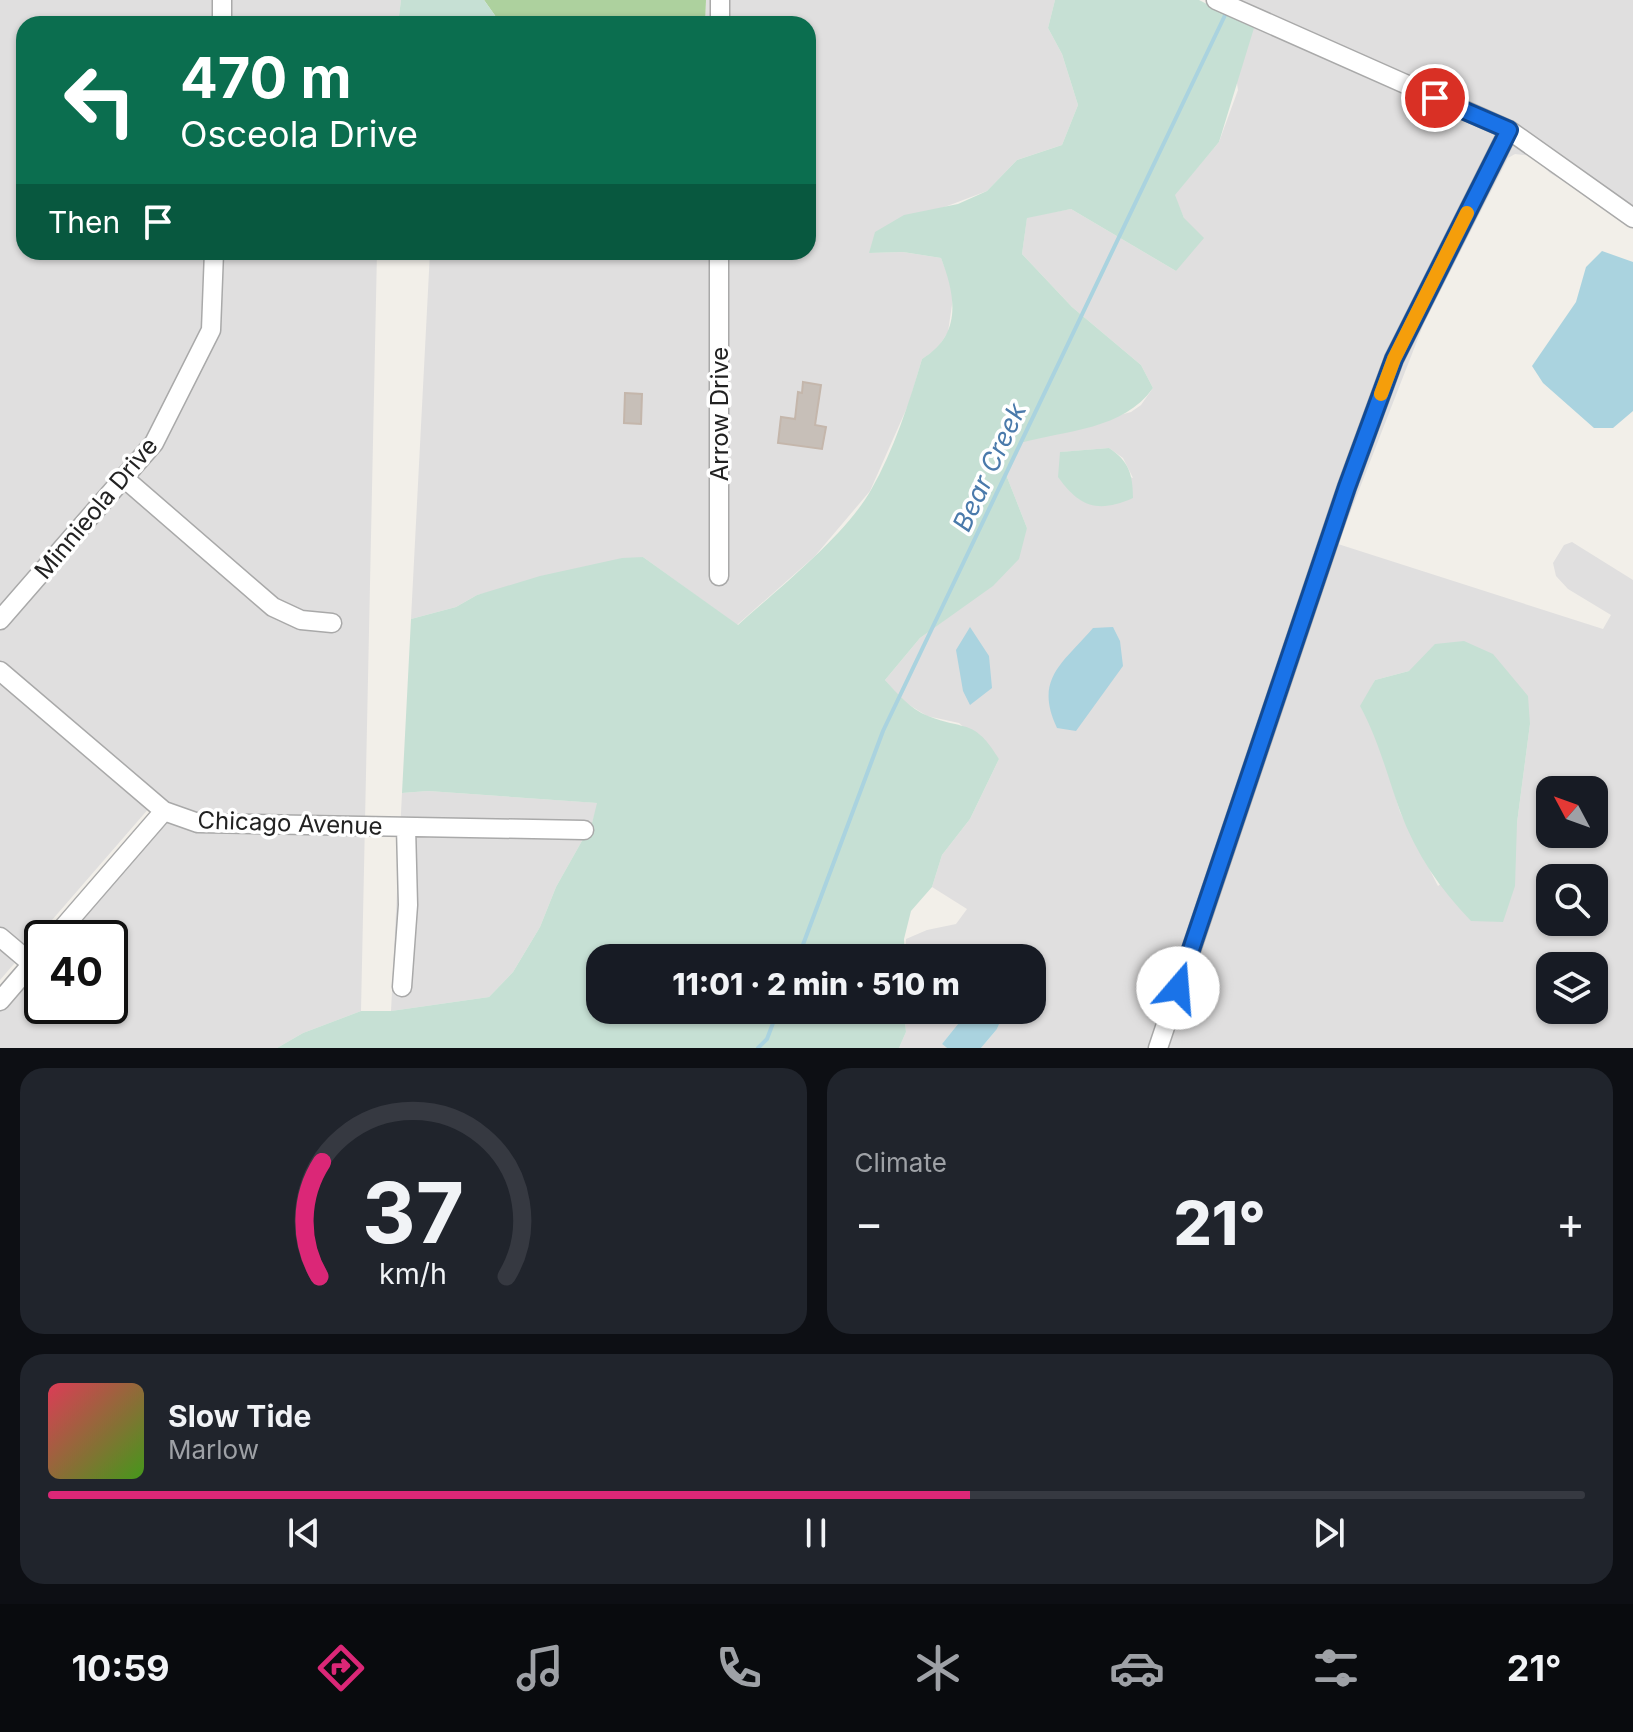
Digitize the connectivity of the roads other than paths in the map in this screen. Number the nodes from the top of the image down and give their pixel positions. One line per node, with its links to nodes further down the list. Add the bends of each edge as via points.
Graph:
1 (1216, 0): 2 (street)
2 (1509, 130): 3 (street); 20 (street, via 1394,359)
3 (1633, 218)
4 (214, 260): 6 (street, Minnieola Drive, via 211,330 154,443)
5 (719, 260): 7 (street, Arrow Drive)
6 (124, 478): 8 (street, Minnieola Drive); 9 (street, via 273,607 301,620)
7 (719, 576)
8 (0, 620)
9 (332, 623)
10 (0, 671): 11 (street, Chicago Avenue)
11 (164, 811): 12 (street, Chicago Avenue, via 198,823); 14 (street)
12 (406, 827): 13 (street, Chicago Avenue); 18 (street)
13 (584, 830)
14 (70, 920)
15 (0, 937): 16 (street)
16 (24, 951)
17 (24, 973): 19 (street)
18 (402, 987)
19 (0, 1001)
20 (1158, 1048)

